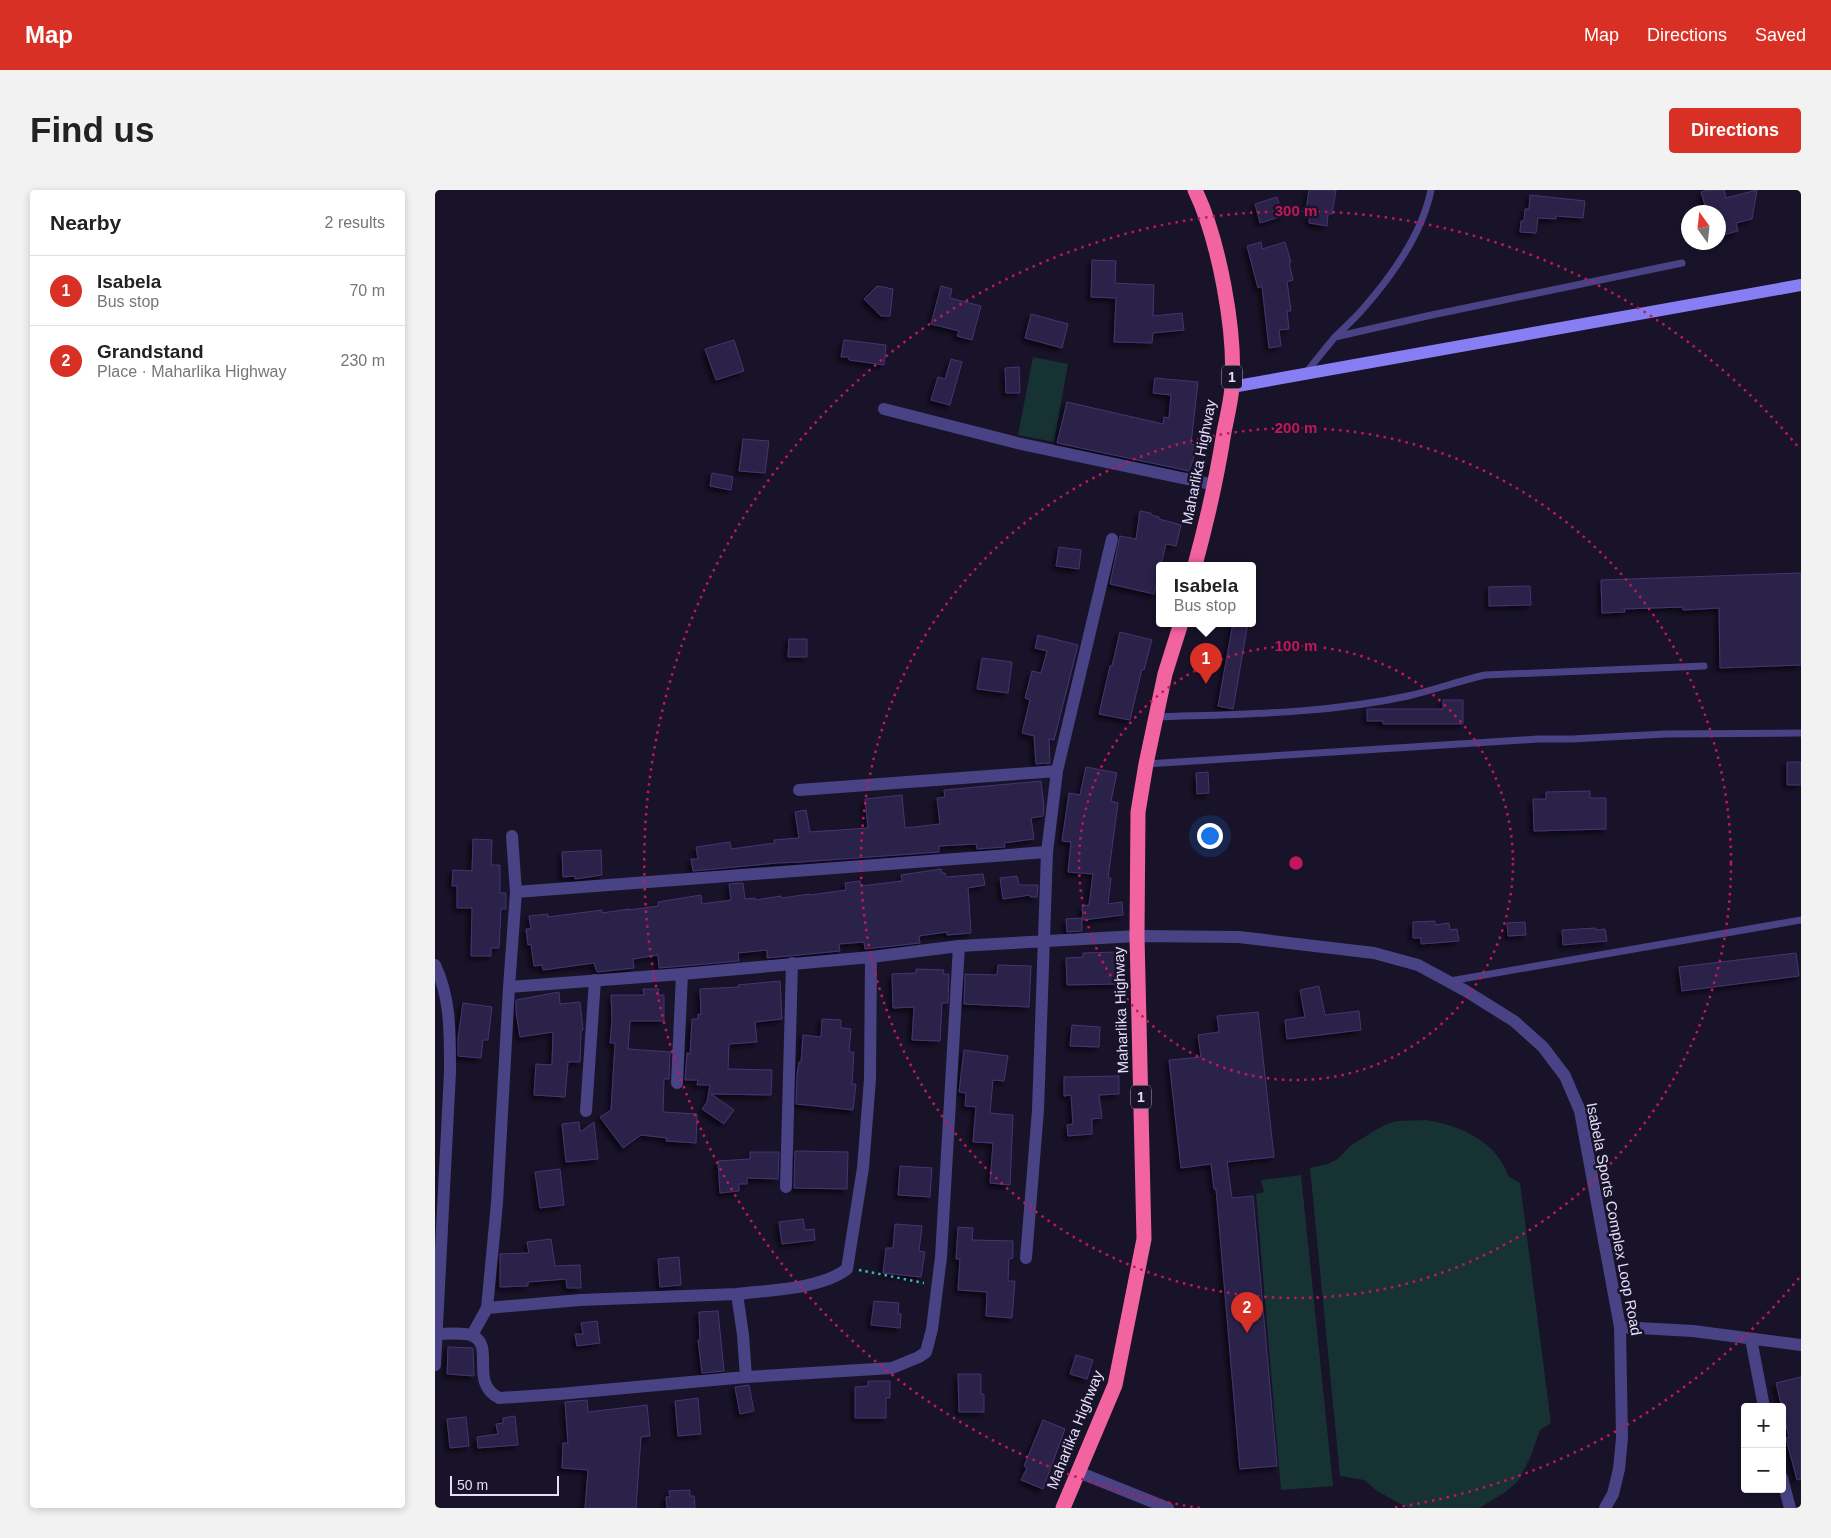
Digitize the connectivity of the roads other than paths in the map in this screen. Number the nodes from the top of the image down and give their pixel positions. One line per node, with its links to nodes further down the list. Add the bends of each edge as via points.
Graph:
1 (1195, 190): 7 (highway, Maharlika Highway / 1, via 1219,262 1229,315)
2 (1431, 190): 5 (lane, via 1428,204 1404,254 1386,282)
3 (1682, 263): 5 (lane)
4 (1801, 285): 6 (street)
5 (1335, 337): 6 (lane)
6 (1305, 374): 7 (street)
7 (1232, 387): 9 (highway, Maharlika Highway / 1)
8 (884, 409): 9 (street)
9 (1215, 485): 11 (highway, Maharlika Highway / 1)
10 (1112, 539): 17 (street)
11 (1196, 562)
12 (1180, 627): 14 (highway, Maharlika Highway / 1)
13 (1703, 666): 14 (lane, via 1485,675 1408,696 1351,705 1276,713)
14 (1156, 717): 16 (highway, Maharlika Highway / 1)
15 (1801, 733): 16 (lane, via 1538,739)
16 (1145, 764): 23 (highway, Maharlika Highway / 1, via 1138,812)
17 (1057, 770): 18 (street); 20 (street)
18 (799, 790)
19 (512, 836): 21 (street)
20 (1047, 852): 21 (street); 24 (street)
21 (516, 892): 32 (street)
22 (1801, 920): 31 (lane)
23 (1137, 936): 24 (street, Isabela Sports Complex Loop Road); 31 (street, Isabela Sports Complex Loop Road, via 1239,937 1374,953 1418,965); 47 (highway, Maharlika Highway / 1, via 1143,1239 1115,1385)
24 (1045, 941): 25 (street, Isabela Sports Complex Loop Road); 36 (street, via 1038,1110)
25 (959, 946): 26 (street, Isabela Sports Complex Loop Road); 45 (street, via 938,1286 926,1352 892,1368)
26 (871, 956): 27 (street, Isabela Sports Complex Loop Road); 37 (street, via 870,1079 864,1158 847,1269 823,1282)
27 (792, 963): 29 (street, Isabela Sports Complex Loop Road); 35 (street)
28 (435, 965): 40 (street, via 441,978 450,1030)
29 (682, 974): 30 (street, Isabela Sports Complex Loop Road); 33 (street)
30 (595, 980): 32 (street, Isabela Sports Complex Loop Road); 34 (street)
31 (1447, 981): 39 (street, Isabela Sports Complex Loop Road, via 1514,1021 1543,1047 1565,1076 1580,1111)
32 (509, 987): 38 (street, via 497,1203)
33 (677, 1083)
34 (587, 1111)
35 (786, 1188)
36 (1026, 1258)
37 (737, 1294): 38 (street, via 579,1300); 45 (street)
38 (487, 1308): 41 (street)
39 (1620, 1327): 42 (street); 51 (street, Isabela Sports Complex Loop Road, via 1622,1438 1613,1494)
40 (437, 1334): 41 (street); 44 (street)
41 (472, 1335): 45 (street, via 482,1346 484,1382 499,1398)
42 (1751, 1339): 43 (street); 46 (street)
43 (1801, 1346)
44 (435, 1365)
45 (746, 1377)
46 (1763, 1403)
47 (1078, 1472): 49 (highway, Maharlika Highway / 1); 50 (street)
48 (1786, 1493): 52 (street)
49 (1063, 1508)
50 (1169, 1508)
51 (1605, 1508)
52 (1790, 1508)

